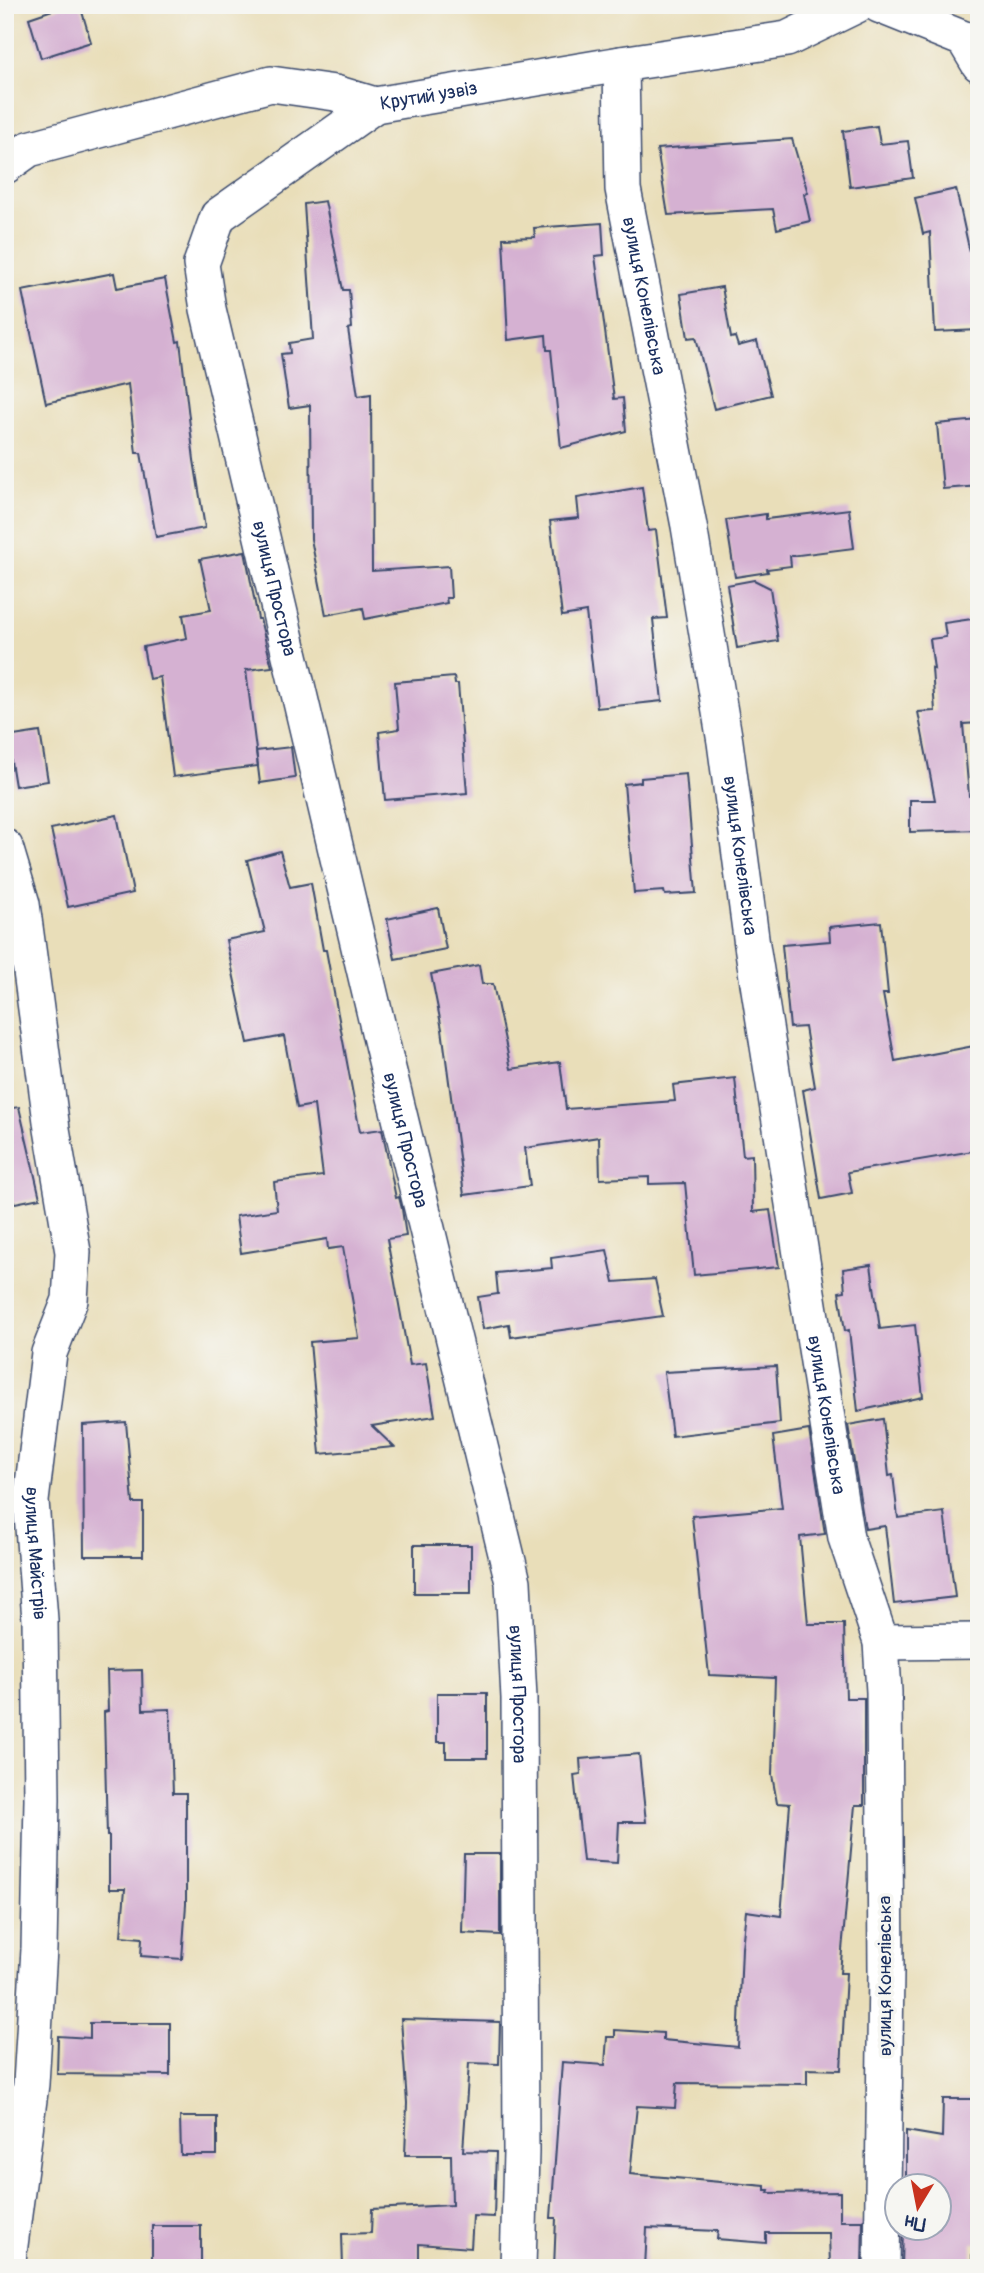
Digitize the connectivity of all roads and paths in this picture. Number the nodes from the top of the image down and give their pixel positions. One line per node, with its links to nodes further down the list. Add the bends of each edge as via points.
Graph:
1 (857, 5): 3 (street, Крутий узвіз, via 787,40)
2 (879, 5): 4 (street, via 964,39)
3 (621, 64): 5 (street, Крутий узвіз); 9 (street, вулиця Конелівська, via 623,189 689,526 725,743 752,945 846,1538)
4 (979, 64)
5 (375, 105): 6 (street, Крутий узвіз, via 335,93 271,84 29,149); 11 (street, вулиця Простора, via 218,216 201,264 377,1026 513,1582 519,1698)
6 (5, 166)
7 (5, 847): 10 (street, вулиця Майстрів, via 22,904 73,1252 70,1300 49,1353 31,1501 40,1620 39,1949 30,2084)
8 (979, 1640): 9 (street)
9 (881, 1642): 12 (street, вулиця Конелівська, via 886,1957)
10 (7, 2268)
11 (518, 2268)
12 (882, 2268)

